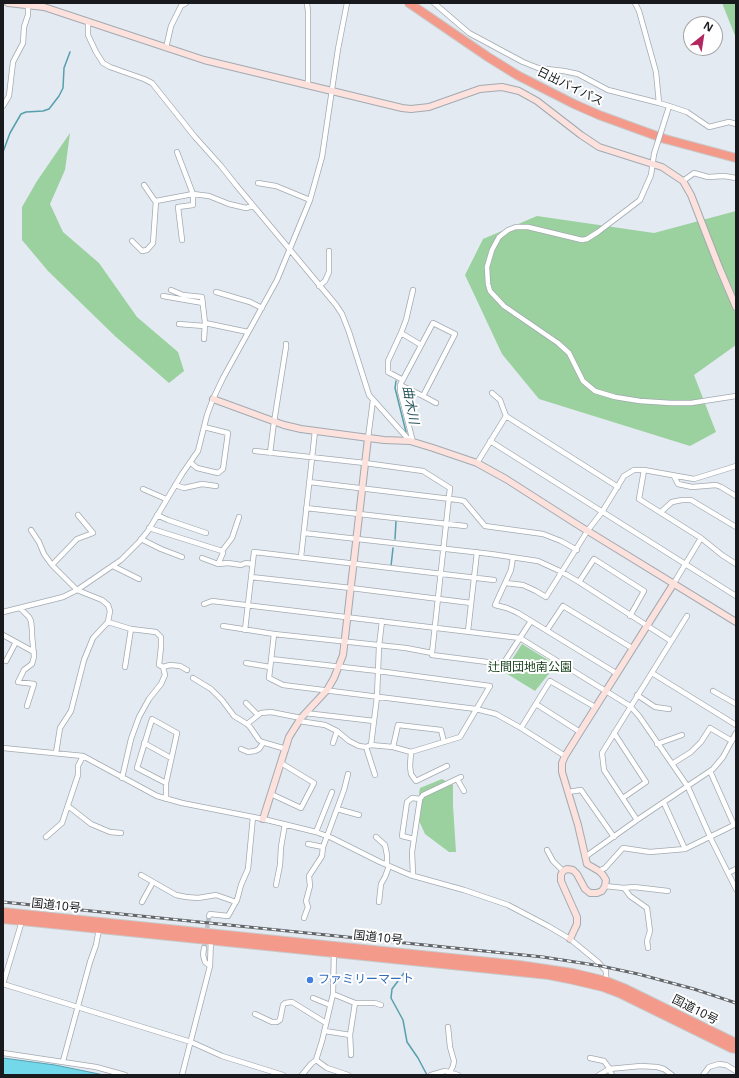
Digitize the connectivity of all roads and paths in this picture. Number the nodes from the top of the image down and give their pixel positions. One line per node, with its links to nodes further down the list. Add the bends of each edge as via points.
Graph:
1 (8, 3): 8 (street)
2 (186, 3): 10 (street, via 181,6 171,26)
3 (307, 3): 11 (street)
4 (347, 3): 12 (street)
5 (410, 3): 18 (highway, 日出バイパス, via 488,57 574,104 665,139)
6 (434, 3): 13 (street, via 469,32 523,62 538,68 578,74 608,90)
7 (635, 3): 13 (street, via 656,72)
8 (28, 5): 9 (street, via 44,7); 14 (street, via 22,43 13,62 9,96)
9 (88, 21): 10 (street); 27 (street, via 88,35 103,63 152,83)
10 (166, 48): 11 (street, via 204,60)
11 (308, 85): 12 (street)
12 (332, 92): 19 (street, via 411,109 430,107 480,89 502,87 519,91 537,101 599,147); 25 (street, via 322,157)
13 (659, 103): 15 (street)
14 (3, 106)
15 (669, 106): 16 (street, via 687,112 709,126 729,122); 19 (street, bridge)
16 (736, 124)
17 (177, 152): 24 (street)
18 (736, 158)
19 (652, 164): 21 (street, via 662,167); 50 (street, via 651,175 640,200 586,239 528,227 508,230 499,238 492,250 487,267 490,291 504,306 558,343 569,354 583,381 595,391 634,400 671,403 691,403)
20 (736, 178): 21 (street, via 708,177 694,173)
21 (683, 181): 38 (street)
22 (258, 183): 25 (street, via 276,186)
23 (144, 185): 26 (street)
24 (193, 194): 26 (street); 27 (street, via 209,196 246,208); 28 (street, via 193,205 178,207)
25 (310, 200): 30 (street)
26 (156, 201): 29 (street, via 153,243 147,250 142,250)
27 (253, 206): 30 (street)
28 (182, 240)
29 (132, 241)
30 (290, 251): 32 (street); 39 (street)
31 (329, 251): 32 (street, via 330,272)
32 (319, 286): 52 (street, via 342,314 369,395)
33 (171, 290): 37 (street, via 183,295 202,297)
34 (413, 290): 43 (street)
35 (216, 292): 39 (street)
36 (163, 296): 37 (street)
37 (203, 303): 41 (street)
38 (736, 307)
39 (262, 308): 42 (street)
40 (179, 324): 41 (street)
41 (204, 324): 42 (street); 44 (street)
42 (248, 332): 51 (street)
43 (401, 333): 46 (street); 47 (street, via 388,361 388,372)
44 (204, 339)
45 (286, 344): 55 (street)
46 (421, 344): 47 (street); 49 (street, via 433,322 455,334)
47 (402, 382): 49 (street); 59 (street, via 400,391)
48 (492, 393): 54 (street, via 500,400)
49 (423, 396): 53 (street)
50 (736, 396)
51 (213, 399): 55 (street); 56 (street)
52 (373, 400): 58 (street); 59 (street)
53 (436, 402)
54 (506, 416): 60 (street); 74 (street)
55 (274, 422): 57 (street); 62 (street)
56 (204, 427): 65 (street, via 198,451); 65 (street, via 228,432 223,469 218,473 197,468)
57 (315, 431): 58 (street); 63 (street)
58 (368, 438): 59 (street); 66 (street)
59 (411, 442): 64 (street)
60 (490, 442): 64 (street); 80 (street)
61 (255, 451): 62 (street)
62 (270, 453): 63 (street)
63 (312, 457): 66 (street); 70 (street)
64 (477, 462): 91 (street)
65 (190, 463): 71 (street)
66 (365, 463): 73 (street); 77 (street, via 423,471 450,488)
67 (736, 466): 69 (street, via 694,479)
68 (644, 470): 69 (street); 74 (street, via 634,470 624,476); 81 (street, via 639,499)
69 (674, 476): 76 (street, via 678,484 692,487 716,485)
70 (309, 482): 73 (street); 79 (street)
71 (175, 485): 72 (street, via 184,488 202,484); 78 (street)
72 (216, 486)
73 (362, 487): 77 (street); 82 (street)
74 (618, 487): 80 (street)
75 (144, 489): 78 (street)
76 (736, 496)
77 (449, 498): 86 (street); 98 (street, via 464,501 485,526 543,534 561,540)
78 (166, 499): 84 (street)
79 (306, 508): 82 (street); 93 (street)
80 (602, 512): 91 (street); 108 (street)
81 (661, 512): 88 (street, via 672,502 691,500); 95 (street)
82 (359, 513): 86 (street); 94 (street)
83 (78, 515): 110 (street, via 93,533 77,539)
84 (157, 515): 89 (street); 92 (street)
85 (239, 517): 99 (street, via 232,538)
86 (446, 524): 87 (street); 97 (street)
87 (465, 526)
88 (736, 527)
89 (149, 528): 96 (street); 99 (street)
90 (30, 530): 110 (street)
91 (588, 530): 98 (street); 120 (street)
92 (206, 533)
93 (304, 533): 94 (street); 102 (street)
94 (356, 538): 97 (street); 105 (street)
95 (701, 538): 108 (street); 109 (street)
96 (141, 539): 101 (street); 111 (street)
97 (443, 549): 100 (street); 113 (street)
98 (577, 550): 112 (street)
99 (222, 551): 106 (street)
100 (477, 552): 103 (street); 115 (street)
101 (182, 557)
102 (301, 557): 105 (street); 107 (street, via 254,552)
103 (513, 557): 112 (street, via 538,561); 119 (street)
104 (202, 558): 106 (street)
105 (353, 563): 113 (street); 121 (street)
106 (218, 564): 107 (street)
107 (252, 564): 114 (street)
108 (685, 564): 120 (street); 123 (street)
109 (736, 564)
110 (52, 565): 122 (street)
111 (113, 566): 116 (street); 122 (street)
112 (562, 572): 118 (street); 119 (street, via 546,597 523,585)
113 (441, 574): 115 (street); 124 (street)
114 (251, 577): 121 (street); 127 (street)
115 (474, 578): 117 (street); 125 (street)
116 (139, 579)
117 (494, 580)
118 (579, 582): 131 (street); 131 (street, via 594,559 644,591)
119 (505, 583): 134 (street, via 495,605 508,608)
120 (674, 583): 136 (street); 138 (street)
121 (351, 588): 124 (street); 130 (street)
122 (77, 590): 128 (street, via 63,597); 135 (street, via 108,605)
123 (736, 596)
124 (438, 599): 125 (street); 139 (street)
125 (471, 602): 143 (street)
126 (204, 604): 127 (street, via 212,600)
127 (248, 605): 130 (street); 141 (street)
128 (20, 608): 129 (street); 152 (street, via 31,621)
129 (3, 612)
130 (347, 616): 133 (street); 149 (street)
131 (630, 616): 138 (street)
132 (687, 616): 147 (street)
133 (382, 621): 139 (street); 150 (street)
134 (531, 621): 142 (street); 146 (street)
135 (108, 622): 140 (street); 203 (street, via 93,638 84,660 71,711 60,728)
136 (736, 622)
137 (223, 626): 141 (street)
138 (646, 626): 147 (street); 151 (street)
139 (435, 627): 143 (street); 153 (street)
140 (131, 629): 158 (street); 159 (street, via 156,632 161,637 159,664)
141 (245, 630): 144 (street)
142 (548, 630): 151 (street, via 563,606); 164 (street)
143 (468, 631): 146 (street)
144 (274, 634): 149 (street); 154 (street)
145 (3, 635): 148 (street)
146 (520, 638): 153 (street, via 503,664); 167 (street)
147 (671, 641): 163 (street)
148 (16, 642): 152 (street); 155 (street)
149 (344, 642): 150 (street); 157 (street)
150 (379, 646): 153 (street); 162 (street)
151 (632, 648): 164 (street)
152 (34, 652): 174 (street, via 32,664 24,670 18,682 34,684)
153 (432, 653)
154 (271, 659): 157 (street); 160 (street)
155 (6, 661)
156 (246, 664): 160 (street)
157 (339, 666): 162 (street); 166 (street)
158 (125, 667)
159 (162, 667): 161 (street, via 170,664); 213 (street, via 165,675 162,684 149,699 139,717)
160 (270, 667): 166 (street, via 269,678 282,685)
161 (187, 670)
162 (378, 671): 170 (street); 177 (street, via 490,686)
163 (652, 672): 169 (street); 183 (street)
164 (616, 673): 167 (street)
165 (193, 678): 182 (street, via 211,689 234,716)
166 (327, 690): 170 (street); 180 (street)
167 (606, 690): 175 (street); 176 (street)
168 (713, 691): 173 (street)
169 (637, 695): 175 (street); 178 (street, via 655,706)
170 (377, 697): 177 (street); 181 (street)
171 (246, 703): 179 (street)
172 (536, 704): 176 (street, via 550,681); 184 (street); 186 (street)
173 (736, 704)
174 (27, 706)
175 (630, 706): 187 (street); 195 (street)
176 (595, 707): 186 (street)
177 (476, 709): 184 (street, via 496,714); 190 (street, via 460,737)
178 (669, 709)
179 (258, 715): 180 (street, via 271,712); 182 (street)
180 (301, 717): 181 (street); 185 (street); 200 (street, via 289,737)
181 (374, 721): 196 (street)
182 (246, 724): 193 (street)
183 (736, 725)
184 (521, 728): 205 (street)
185 (337, 731): 194 (street); 197 (street, via 349,741)
186 (580, 732): 205 (street)
187 (614, 733): 220 (street, via 602,753 604,770); 220 (street, via 646,782)
188 (736, 734): 191 (street)
189 (682, 735): 195 (street)
190 (444, 742): 198 (street, via 441,730 398,725); 202 (street)
191 (732, 742): 208 (street, via 710,728 696,747); 210 (street, via 723,758)
192 (144, 743): 206 (street); 206 (street, via 152,719 177,733); 214 (street, via 137,768)
193 (263, 743): 200 (street); 201 (street, via 255,751)
194 (333, 743)
195 (657, 744): 208 (street)
196 (371, 745): 197 (street); 198 (street)
197 (366, 747): 212 (street)
198 (393, 747): 202 (street)
199 (3, 748): 203 (street)
200 (286, 748): 207 (street)
201 (241, 749)
202 (411, 752): 209 (street, via 411,774 416,781)
203 (56, 753): 204 (street)
204 (82, 756): 213 (street); 224 (street)
205 (565, 756): 218 (street, via 562,772)
206 (171, 758): 214 (street)
207 (281, 764): 219 (street); 219 (street, via 314,783 302,808)
208 (672, 764): 215 (street)
209 (447, 766)
210 (710, 771): 215 (street); 231 (street)
211 (348, 774): 225 (street)
212 (375, 775)
213 (122, 778): 221 (street)
214 (166, 783): 221 (street)
215 (688, 787): 223 (street); 238 (street)
216 (464, 791): 222 (street, via 459,778)
217 (332, 792): 232 (street)
218 (568, 792): 235 (street, via 581,790); 244 (street)
219 (271, 794): 228 (street)
220 (623, 798): 229 (street)
221 (166, 799): 227 (street)
222 (420, 799): 239 (street); 239 (street, via 412,798 407,802 402,836)
223 (664, 802): 229 (street); 242 (street)
224 (68, 806): 233 (street, via 91,824); 236 (street, via 62,823)
225 (337, 809): 226 (street); 234 (street)
226 (359, 815)
227 (253, 817): 228 (street); 259 (street, via 248,869)
228 (263, 819): 230 (street)
229 (637, 820): 235 (street)
230 (285, 824): 232 (street); 253 (street)
231 (735, 825): 238 (street)
232 (316, 832): 234 (street)
233 (121, 834)
234 (327, 836): 241 (street); 245 (street)
235 (614, 836): 244 (street)
236 (46, 837)
237 (376, 837): 245 (street, via 385,845)
238 (710, 838): 242 (street); 249 (street)
239 (414, 839): 251 (street)
240 (308, 844): 241 (street)
241 (323, 847): 263 (street, via 322,856 309,876 310,886 306,901 308,907)
242 (685, 849): 248 (street, via 650,852 623,848)
243 (547, 850): 247 (street)
244 (586, 857): 248 (street, via 587,864)
245 (388, 865): 251 (street); 260 (street, via 386,877 381,884)
246 (736, 869): 249 (street)
247 (563, 871): 254 (street, via 573,870 590,893 602,891); 268 (street, via 561,882 577,917 577,924)
248 (599, 871): 254 (street, via 606,880)
249 (728, 873): 256 (street)
250 (141, 875): 252 (street)
251 (413, 875): 268 (street, via 508,905)
252 (153, 882): 258 (street); 259 (street, via 186,898 216,895)
253 (276, 885)
254 (605, 886): 255 (street)
255 (624, 888): 257 (street); 270 (street, via 630,896 647,908 650,931)
256 (736, 889)
257 (668, 891)
258 (142, 902)
259 (236, 902): 262 (street, via 228,916)
260 (379, 902)
261 (3, 912): 266 (highway, 国道10号)
262 (209, 916)
263 (304, 918)
264 (3, 919): 265 (highway, 国道10号)
265 (22, 921): 266 (highway, 国道10号); 273 (street)
266 (99, 926): 267 (highway, 国道10号); 281 (street)
267 (211, 937): 271 (highway, 国道10号); 272 (street)
268 (570, 939): 274 (street, via 598,962 606,972)
269 (204, 948): 272 (street, via 205,962)
270 (648, 948)
271 (335, 950): 274 (highway, 国道10号, via 547,969 573,972); 276 (street); 289 (highway, 国道10号, via 580,981 619,993)
272 (210, 966): 287 (street)
273 (4, 978): 275 (street)
274 (606, 981): 288 (highway, 国道10号, via 639,994)
275 (3, 984): 281 (street)
276 (333, 994): 278 (street); 280 (street)
277 (313, 998): 280 (street)
278 (355, 1003): 279 (street); 286 (street)
279 (381, 1004)
280 (330, 1005): 283 (street)
281 (78, 1008): 287 (street); 294 (street)
282 (255, 1014): 283 (street, via 277,1022 285,1003 292,1002)
283 (326, 1023): 285 (street)
284 (448, 1027): 297 (street, via 454,1062)
285 (324, 1031): 286 (street, via 349,1036); 293 (street)
286 (350, 1034): 291 (street)
287 (191, 1042): 300 (street); 301 (street, via 222,1056)
288 (736, 1043)
289 (736, 1049)
290 (3, 1053): 294 (street)
291 (351, 1055)
292 (590, 1058): 295 (street, via 604,1061)
293 (316, 1060): 302 (street); 303 (street, via 327,1068)
294 (63, 1061): 299 (street)
295 (610, 1069): 306 (street); 307 (street); 308 (street, via 657,1067)
296 (736, 1070): 309 (street, via 719,1064 710,1067)
297 (450, 1072): 298 (street, via 445,1070); 305 (street)
298 (438, 1074): 304 (street)
299 (125, 1075)
300 (182, 1075)
301 (283, 1075)
302 (302, 1075)
303 (345, 1075)
304 (431, 1075)
305 (458, 1075)
306 (599, 1075)
307 (612, 1075)
308 (672, 1075)
309 (703, 1075)

